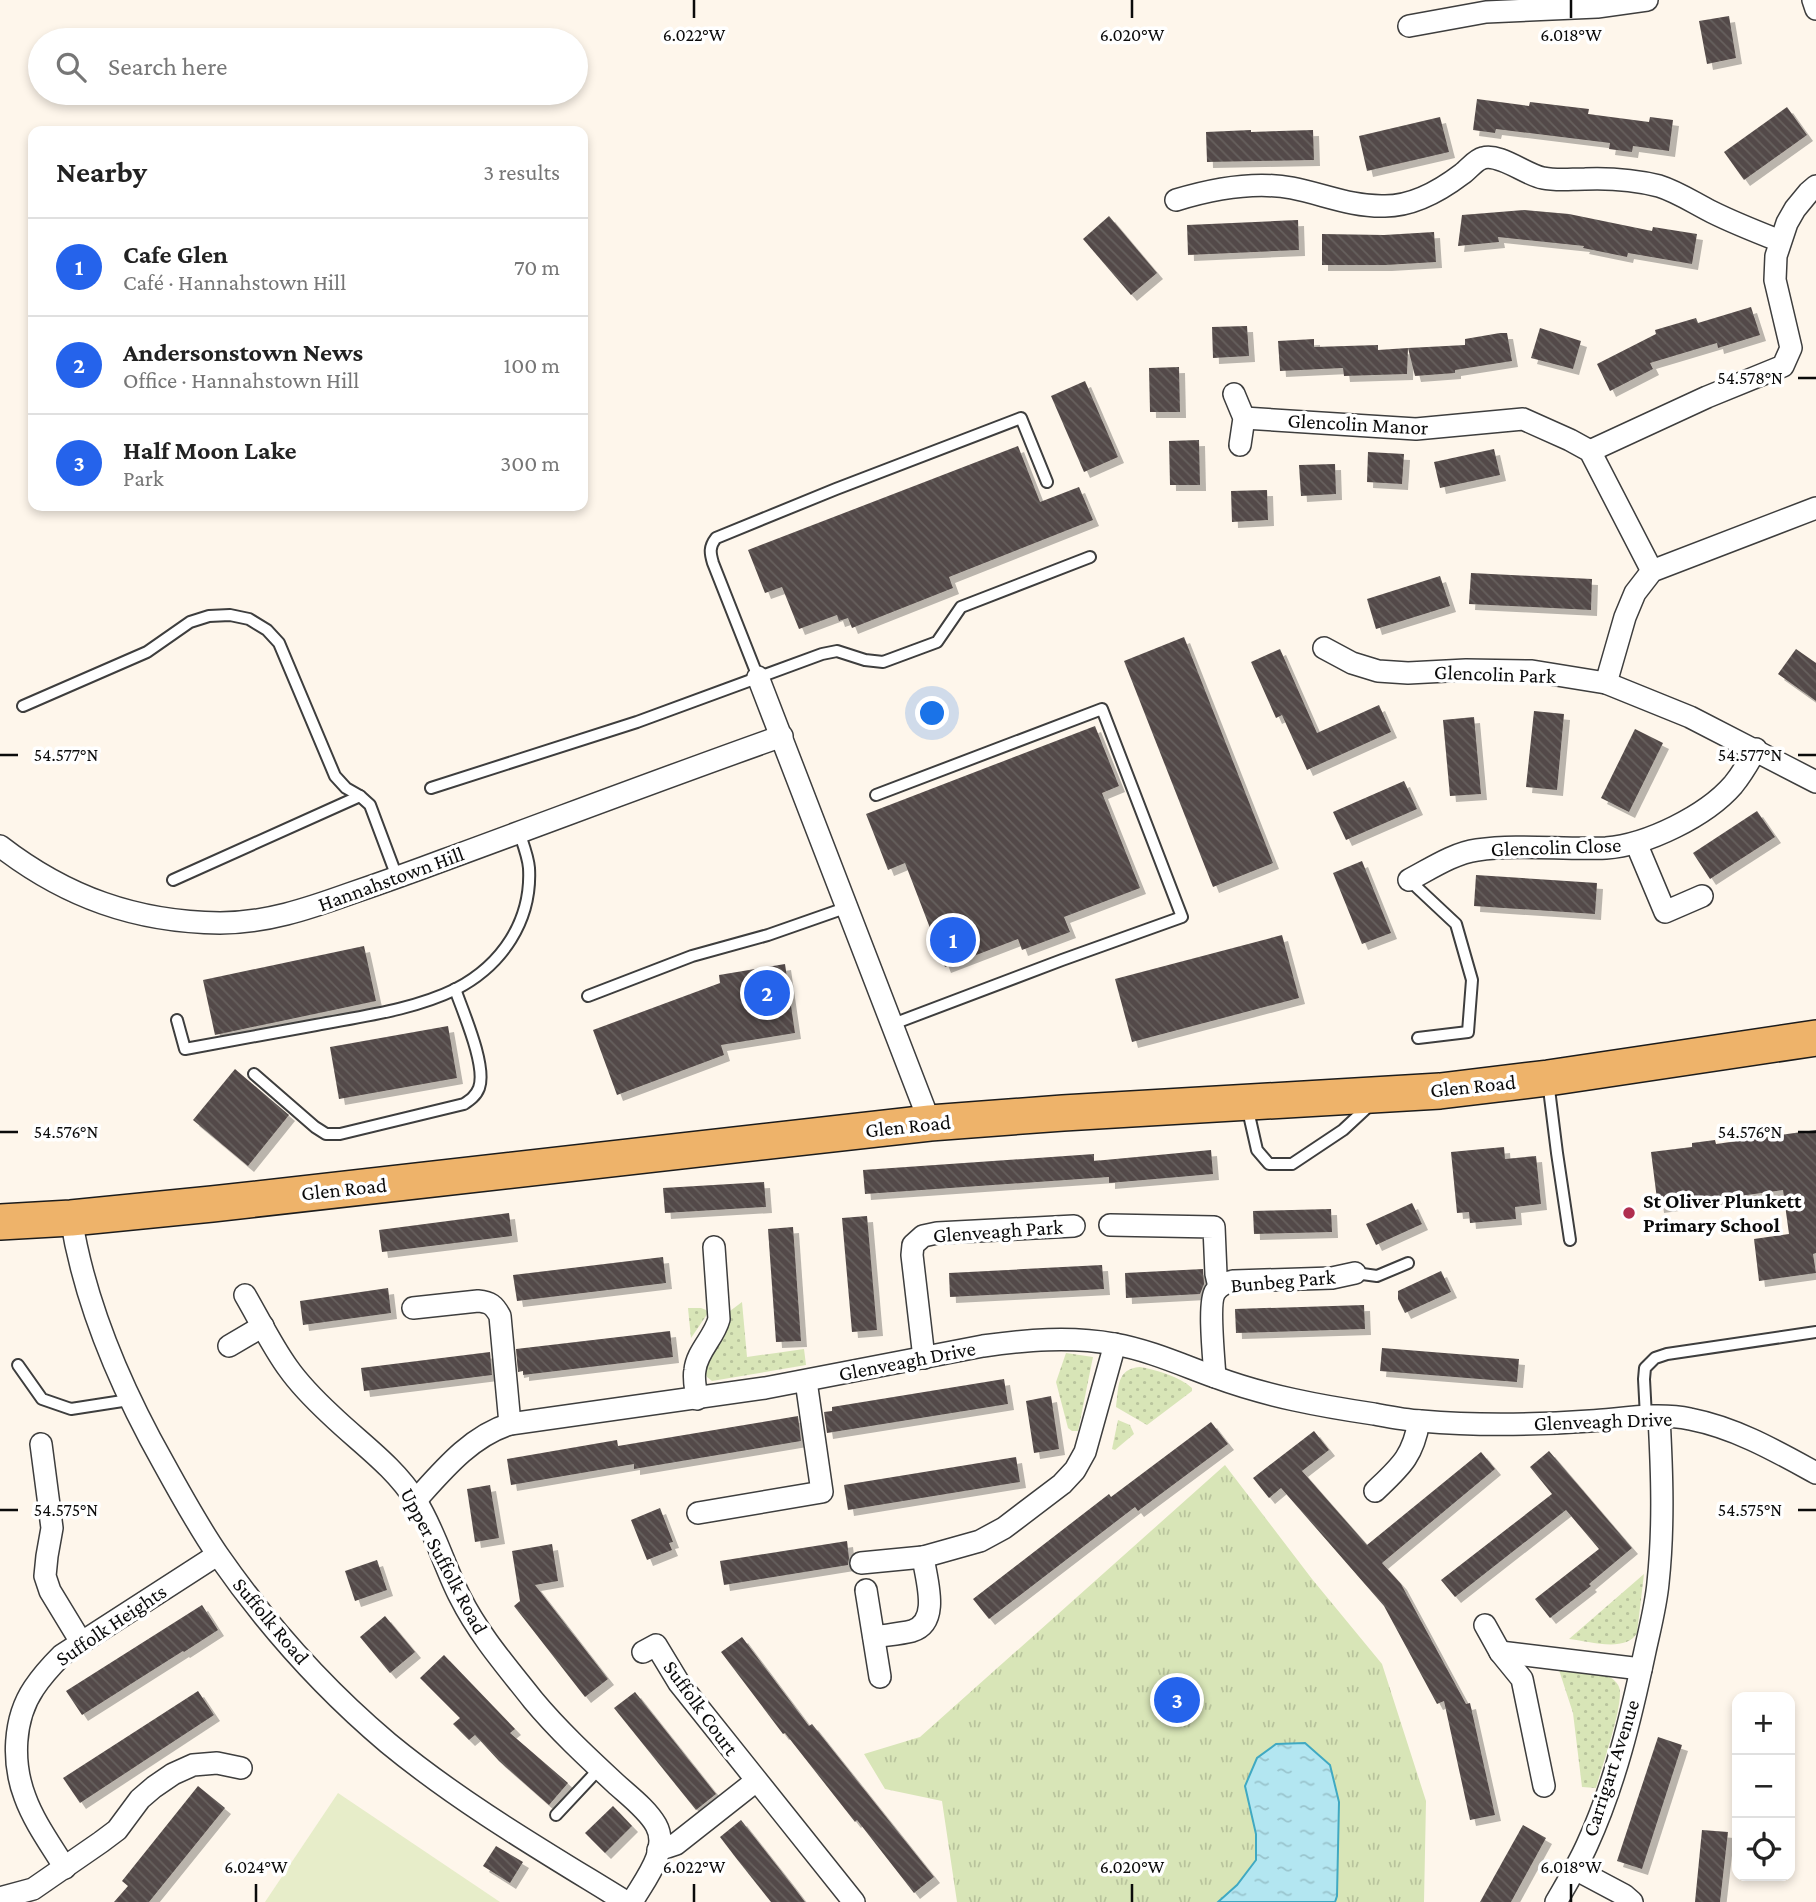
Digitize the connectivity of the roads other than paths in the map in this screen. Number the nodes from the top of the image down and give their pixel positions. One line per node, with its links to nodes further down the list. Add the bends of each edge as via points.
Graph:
1 (1647, 0): 4 (street, via 1486,12)
2 (1813, 0): 3 (street)
3 (1816, 9)
4 (1409, 26)
5 (1816, 186): 7 (street, via 1795,209)
6 (1176, 200): 7 (street, via 1224,189 1275,186 1388,207 1436,191 1483,158 1492,158 1541,178 1609,179 1660,187)
7 (1780, 241): 11 (street, via 1775,280 1791,348 1783,366)
8 (1234, 394): 9 (street)
9 (1244, 418): 10 (street); 11 (street, Glencolin Manor, via 1416,429 1523,419)
10 (1240, 445)
11 (1590, 451): 15 (street)
12 (1047, 482): 17 (lane, via 1021,418 716,538 711,545 713,564)
13 (1816, 508): 15 (street)
14 (1090, 557): 17 (lane, via 961,607 937,642 883,662 837,651)
15 (1652, 571): 18 (street, via 1635,593 1625,617)
16 (1324, 648): 18 (street, Glencolin Park, via 1378,671 1532,671)
17 (758, 677): 20 (street); 23 (lane, via 637,722)
18 (1606, 683): 21 (street, Glencolin Park)
19 (23, 706): 25 (lane, via 147,652 190,622 209,615 249,618 279,643 335,776)
20 (782, 736): 26 (street, Hannahstown Hill); 33 (street)
21 (1756, 749): 22 (street, Glencolin Park); 27 (street, Glencolin Close, via 1732,787 1712,805)
22 (1816, 782)
23 (432, 788)
24 (876, 795): 37 (lane, via 1102,709 1182,917)
25 (360, 796): 29 (lane, via 370,805); 30 (lane)
26 (519, 832): 29 (street, Hannahstown Hill); 34 (lane, via 529,868 521,924 494,961)
27 (1636, 843): 31 (street, Glencolin Close, via 1609,848 1475,850); 32 (street, via 1665,912)
28 (0, 846): 29 (street, Hannahstown Hill, via 45,877 94,901 193,921 222,923 286,916)
29 (397, 877)
30 (173, 880)
31 (1409, 880): 38 (lane, via 1456,924 1472,979 1468,1032)
32 (1702, 896)
33 (848, 908): 35 (lane, via 692,956); 37 (street)
34 (455, 989): 36 (lane, via 387,1012 185,1049); 40 (lane, via 481,1078 479,1089 464,1104 326,1134)
35 (588, 996)
36 (177, 1020)
37 (892, 1024): 44 (street)
38 (1418, 1038)
39 (1816, 1038): 41 (main road, Glen Road)
40 (254, 1074)
41 (1548, 1078): 42 (main road, Glen Road); 49 (lane)
42 (1381, 1095): 43 (main road, Glen Road); 43 (lane, via 1343,1130 1292,1164 1269,1164 1257,1150)
43 (1246, 1102): 44 (main road, Glen Road)
44 (930, 1123): 45 (main road, Glen Road)
45 (71, 1217): 46 (main road, Glen Road); 65 (street, Suffolk Road, via 94,1310)
46 (0, 1222)
47 (1110, 1225): 53 (street, via 1214,1227)
48 (1074, 1226): 60 (street, Glenveagh Park, via 923,1236 913,1245 912,1255)
49 (1570, 1240)
50 (713, 1247): 64 (street, via 719,1319 697,1362)
51 (1408, 1263): 52 (lane, via 1377,1276)
52 (1355, 1273): 53 (street, Bunbeg Park, via 1332,1278 1234,1280)
53 (1219, 1287): 62 (street, Bunbeg Park, via 1212,1299)
54 (245, 1295): 56 (street, Upper Suffolk Road)
55 (413, 1308): 68 (street, via 478,1301 495,1306 500,1316)
56 (263, 1326): 59 (street); 72 (street, Upper Suffolk Road, via 305,1388 370,1448)
57 (1816, 1332): 66 (lane, via 1655,1358 1645,1368)
58 (1115, 1344): 60 (street, Glenveagh Drive, via 1074,1339 1021,1341); 62 (street, Glenveagh Drive); 75 (street, via 1085,1452 1069,1477 980,1541)
59 (229, 1346)
60 (924, 1358): 63 (street, Glenveagh Drive)
61 (18, 1365): 65 (lane, via 42,1399 71,1409)
62 (1215, 1377): 67 (street, Glenveagh Drive, via 1303,1402)
63 (806, 1381): 64 (street, Glenveagh Drive); 73 (street, via 822,1492)
64 (697, 1399): 68 (street, Glenveagh Drive)
65 (129, 1400): 74 (street, Suffolk Road)
66 (1652, 1417): 67 (street, Glenveagh Drive, via 1541,1424); 70 (street, Glenveagh Drive, via 1712,1423); 83 (street, Carrigart Avenue, via 1663,1502 1662,1537 1658,1586)
67 (1419, 1421): 71 (street, via 1406,1460)
68 (510, 1423): 72 (street, Glenveagh Drive, via 460,1453)
69 (41, 1444): 80 (street, via 52,1528 45,1576)
70 (1816, 1473)
71 (1375, 1491)
72 (416, 1500): 86 (street, Upper Suffolk Road, via 479,1631 537,1704)
73 (698, 1513)
74 (217, 1555): 80 (street, Suffolk Heights); 94 (street, Suffolk Road, via 300,1658 388,1743 510,1831)
75 (923, 1557): 76 (street); 79 (street, via 930,1612 925,1623 914,1631)
76 (861, 1563)
77 (866, 1590): 79 (street)
78 (1485, 1625): 82 (street)
79 (874, 1637): 84 (street)
80 (81, 1642): 91 (street, Suffolk Heights, via 62,1655 34,1688 21,1717 17,1755 25,1799)
81 (643, 1652): 87 (street, Suffolk Court, via 656,1645 679,1683)
82 (1500, 1652): 83 (street, Carrigart Avenue); 88 (street, via 1522,1679)
83 (1641, 1670): 92 (street, Carrigart Avenue, via 1611,1781)
84 (880, 1677)
85 (241, 1768): 91 (street, via 193,1765 173,1774 141,1799 117,1830)
86 (600, 1768): 89 (lane); 90 (street, Upper Suffolk Road, via 656,1825)
87 (756, 1782): 90 (street, via 676,1844); 96 (street, Suffolk Court)
88 (1544, 1786)
89 (556, 1815)
90 (658, 1850): 95 (street)
91 (65, 1867): 93 (street, via 33,1889)
92 (1575, 1869): 97 (street, Carrigart Avenue); 98 (street)
93 (0, 1898)
94 (626, 1902)
95 (632, 1902)
96 (854, 1902)
97 (1556, 1902)
98 (1632, 1902)

